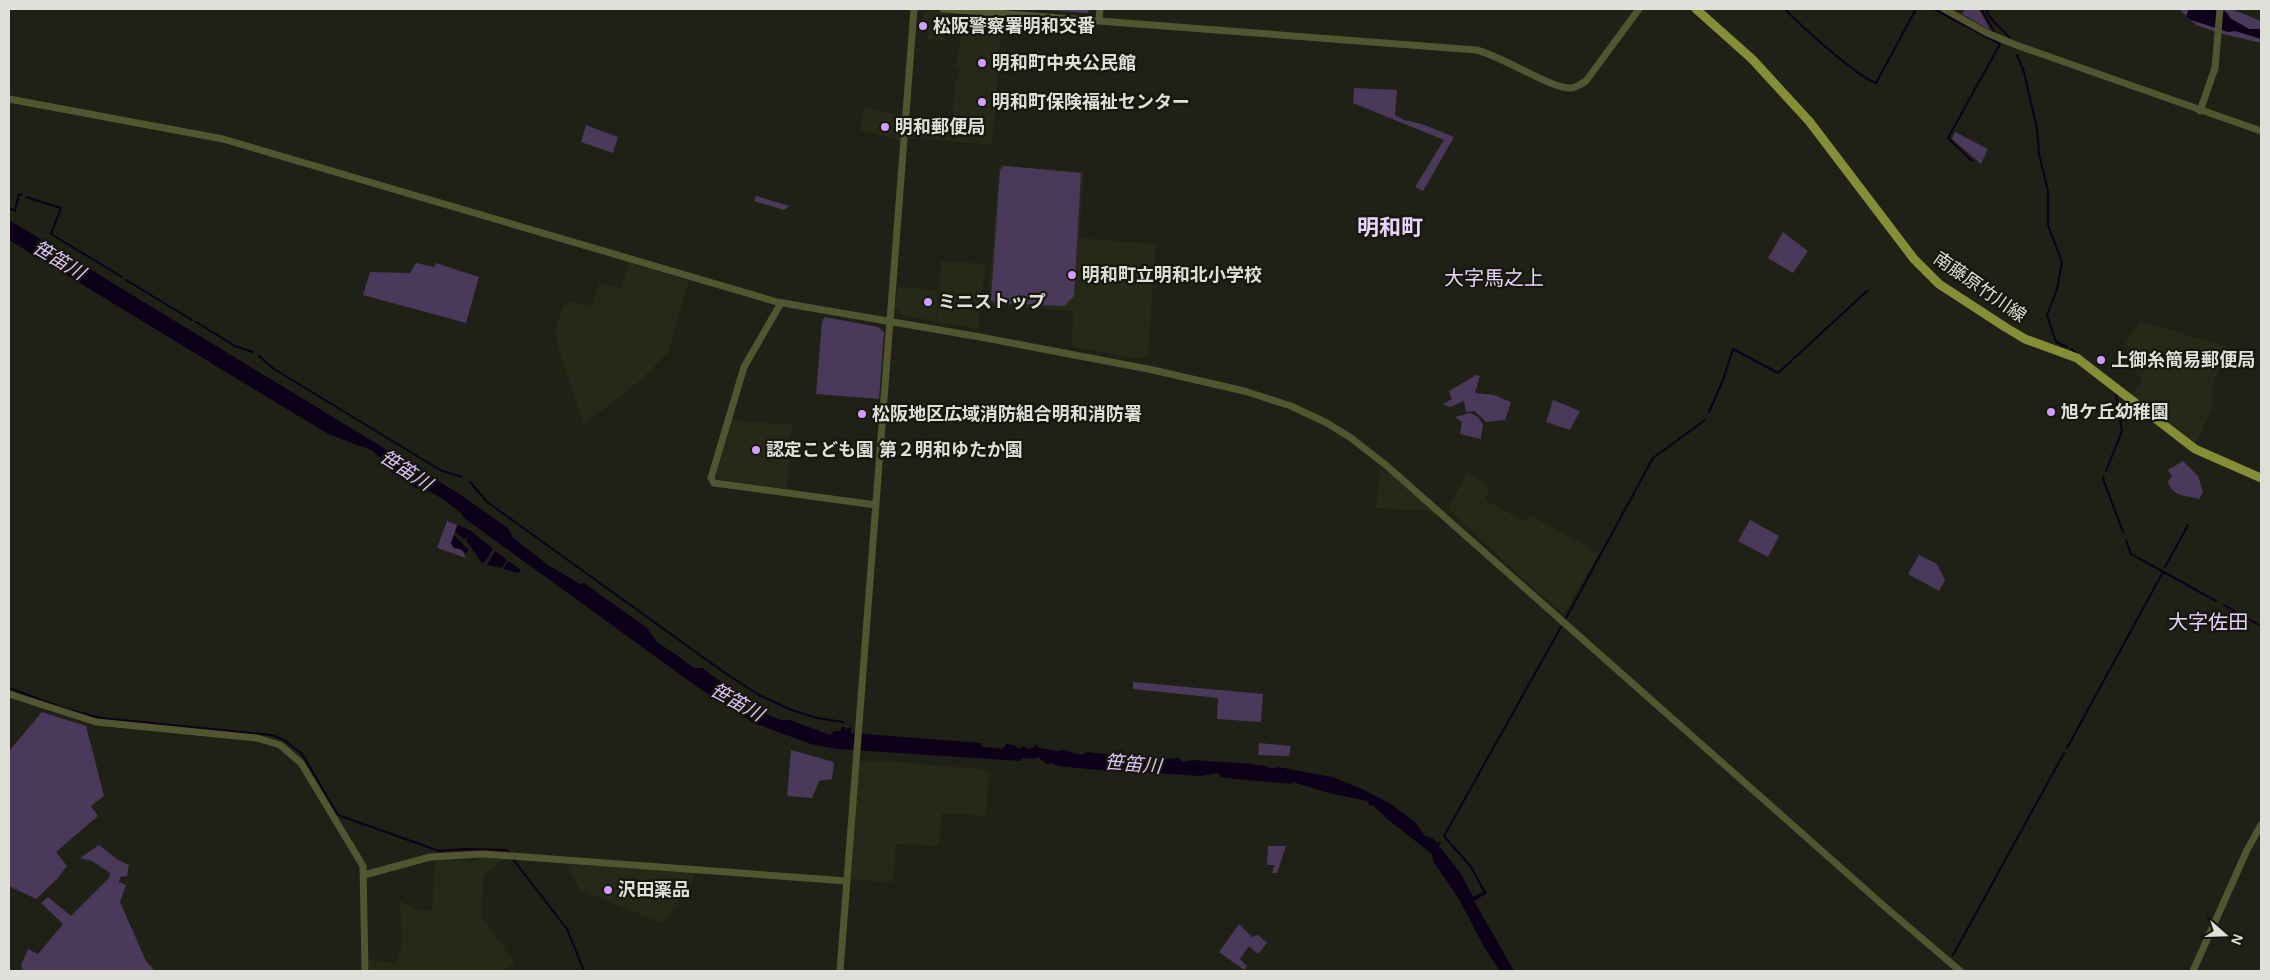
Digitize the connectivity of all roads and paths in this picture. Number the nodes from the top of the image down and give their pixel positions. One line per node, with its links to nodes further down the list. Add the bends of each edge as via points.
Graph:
1 (914, 9): 13 (street)
2 (943, 9): 8 (street)
3 (1100, 9): 8 (street)
4 (1639, 9): 8 (street, via 1586,81 1569,88 1476,50)
5 (1696, 9): 14 (main road, 南藤原竹川線, via 1752,59 1809,121 1929,276 2025,339 2077,358 2195,448)
6 (1944, 9): 10 (street, via 2009,43)
7 (2220, 9): 10 (street, via 2215,68)
8 (1099, 21)
9 (9, 99): 12 (street, via 223,138)
10 (2200, 111): 11 (street)
11 (2261, 131)
12 (781, 303): 13 (street); 15 (street, via 744,367 711,478 714,483)
13 (890, 322): 15 (street); 22 (street, via 1153,370 1232,388 1278,401 1327,423 1387,466)
14 (2261, 478)
15 (876, 505): 19 (street)
16 (9, 694): 18 (street, via 96,722 257,738 280,745 304,767 364,869)
17 (2261, 824): 23 (street)
18 (364, 875): 19 (street, via 430,857 464,855); 20 (street)
19 (847, 882): 21 (street)
20 (365, 971)
21 (840, 971)
22 (1960, 971)
23 (2193, 971)

